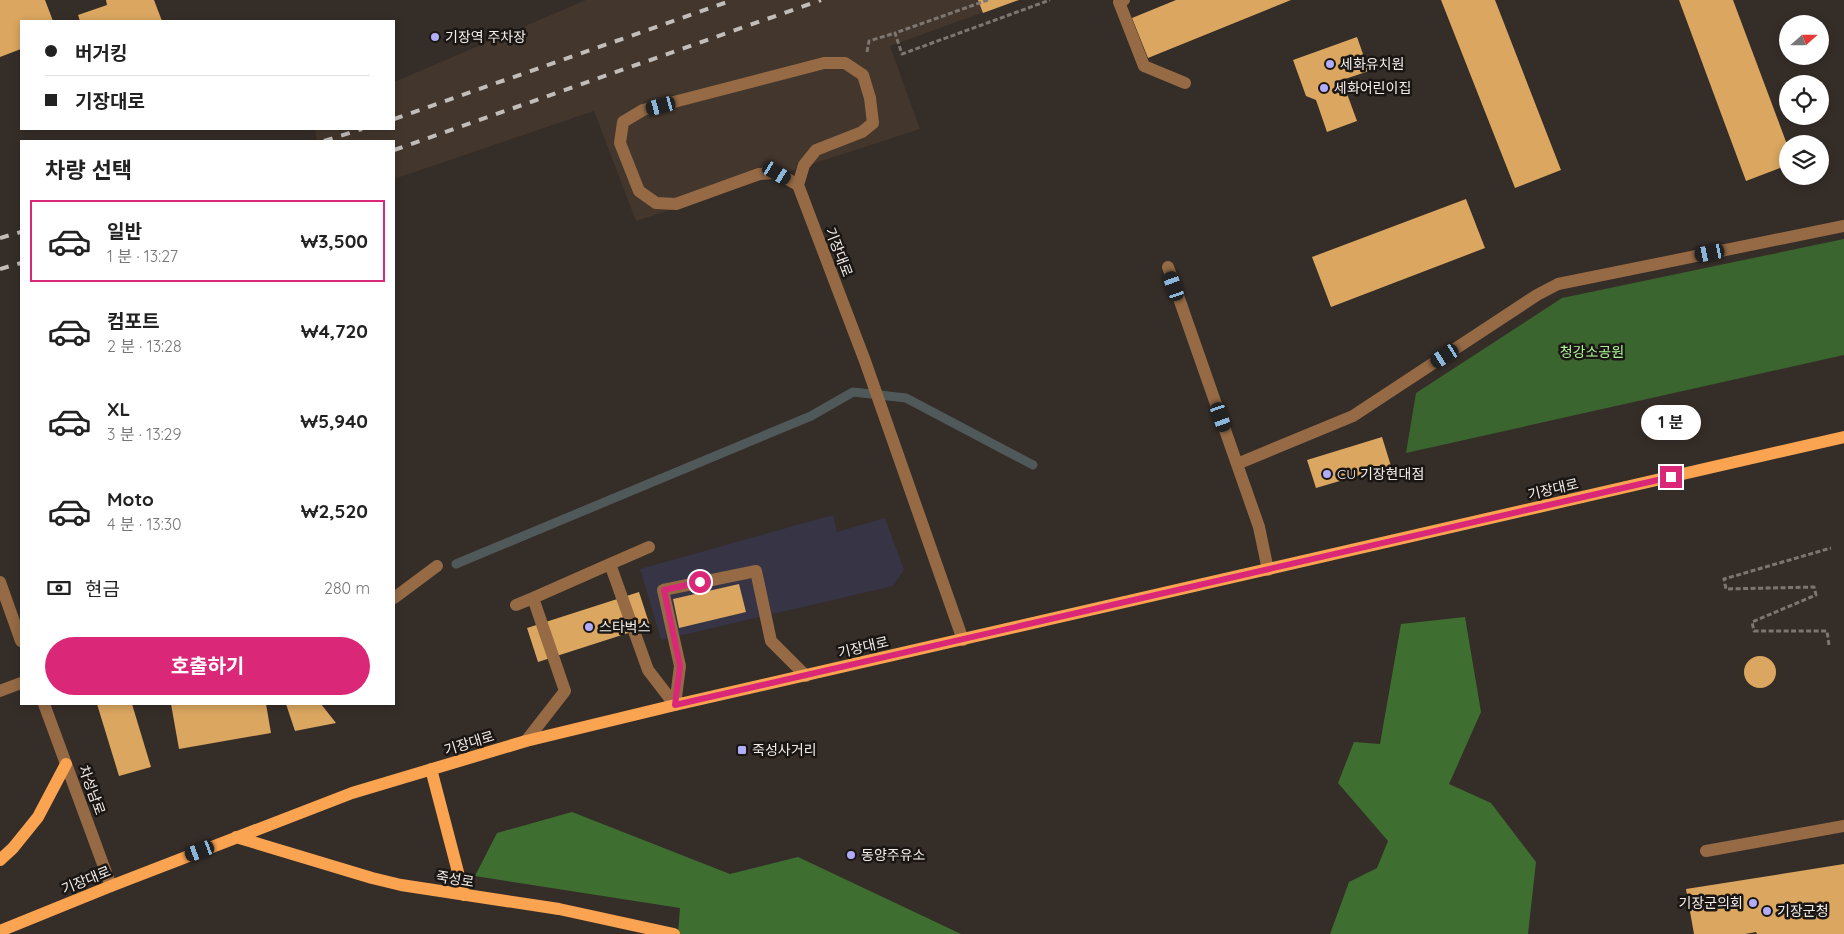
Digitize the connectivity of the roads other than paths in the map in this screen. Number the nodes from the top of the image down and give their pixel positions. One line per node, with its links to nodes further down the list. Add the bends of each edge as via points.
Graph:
1 (1124, 0): 2 (street, via 1119,2 1144,66)
2 (1185, 83)
3 (798, 185): 3 (street, via 777,173 759,174 676,204 656,203 639,191 620,142 623,122 643,110 824,63 845,62 863,75 873,123 862,132 816,150 804,165); 17 (street, 기장대로, via 865,361)
4 (1844, 226): 7 (street, via 1558,284 1353,416)
5 (1168, 267): 7 (street)
6 (1844, 437): 11 (main road, 기장대로)
7 (1237, 464): 11 (street, via 1259,527)
8 (649, 547): 9 (street)
9 (610, 564): 14 (street); 22 (street, via 648,670)
10 (437, 566): 13 (street)
11 (1268, 570): 17 (main road, 기장대로)
12 (0, 582): 16 (street)
13 (395, 597)
14 (533, 598): 15 (street); 23 (street, via 565,691)
15 (516, 605)
16 (20, 637)
17 (963, 640): 18 (main road, 기장대로)
18 (806, 676): 22 (main road, 기장대로); 22 (street, via 771,641 756,571 664,590 680,666)
19 (20, 683): 20 (street)
20 (0, 691)
21 (44, 705): 24 (street, 차성남로)
22 (675, 705): 23 (main road, 기장대로)
23 (526, 741): 25 (main road, 기장대로)
24 (66, 764): 29 (main road, via 38,817); 30 (street, 차성남로)
25 (431, 770): 27 (main road, 기장대로, via 352,793); 31 (main road)
26 (1844, 826): 28 (street)
27 (236, 838): 30 (main road, 기장대로); 31 (main road, 죽성로, via 372,878)
28 (1706, 851)
29 (0, 860)
30 (111, 886): 32 (main road, 기장대로)
31 (464, 896): 33 (main road, 죽성로, via 559,909)
32 (0, 931)
33 (674, 934)

